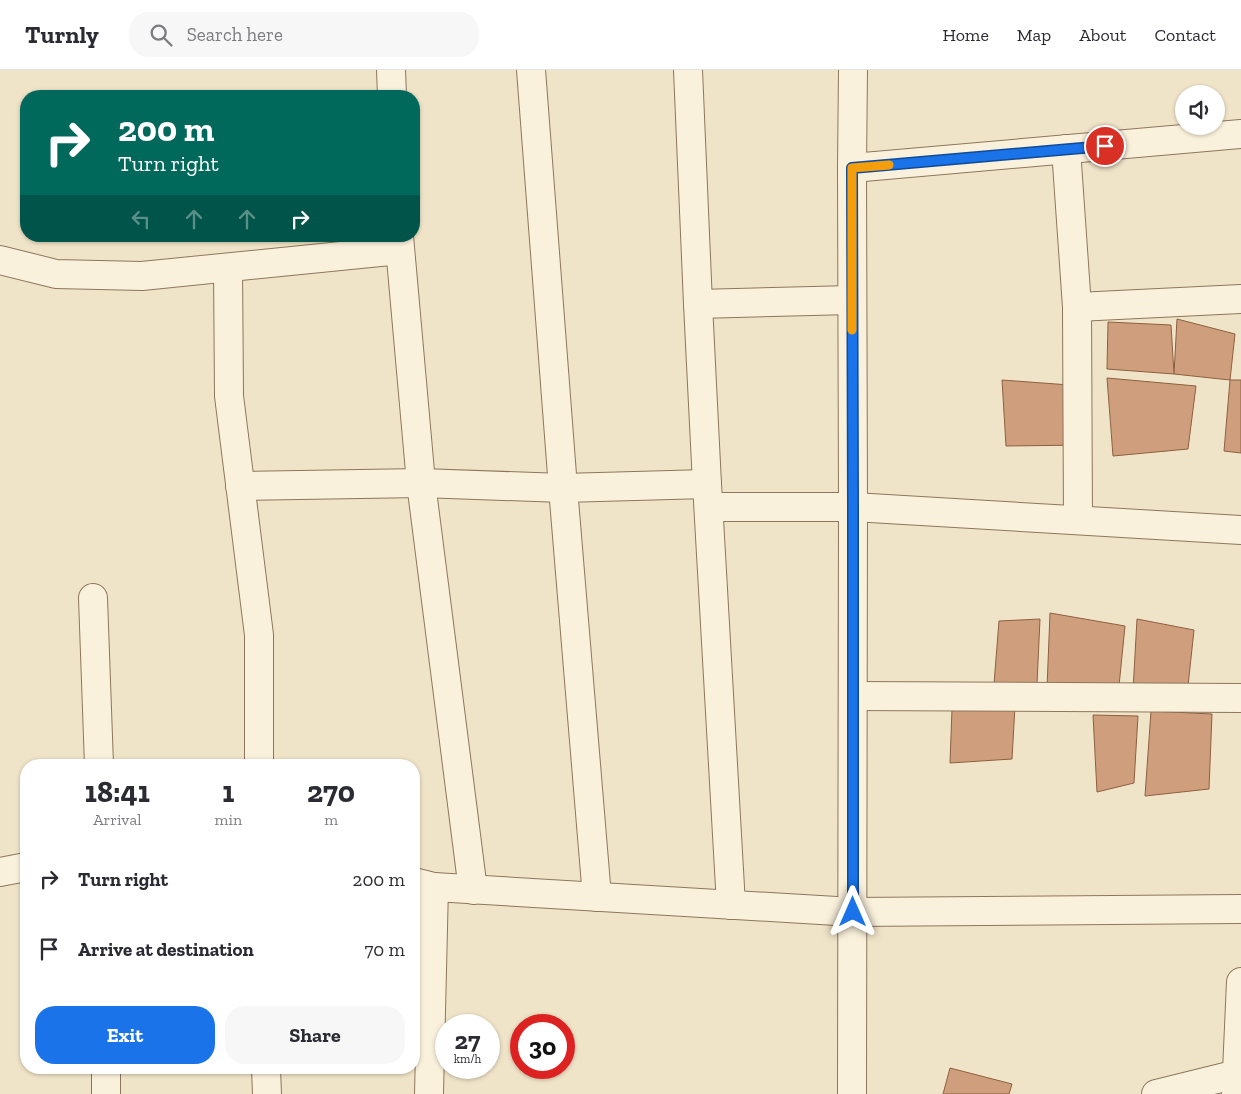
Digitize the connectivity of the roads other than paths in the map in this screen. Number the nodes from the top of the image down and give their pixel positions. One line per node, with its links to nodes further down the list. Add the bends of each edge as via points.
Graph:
1 (391, 70): 5 (street)
2 (531, 70): 18 (street)
3 (688, 70): 14 (street)
4 (853, 70): 8 (street)
5 (392, 90)
6 (1241, 134): 7 (street)
7 (1066, 149): 8 (street); 15 (street)
8 (852, 168): 13 (street)
9 (400, 243): 11 (street); 16 (street)
10 (0, 260): 11 (street, via 56,274 142,276)
11 (228, 268): 17 (street, via 229,396)
12 (1241, 299): 15 (street)
13 (852, 300): 14 (street); 20 (street)
14 (698, 304): 19 (street)
15 (1077, 307): 21 (street)
16 (421, 483): 17 (street); 18 (street); 31 (street)
17 (240, 486): 27 (street, via 259,635)
18 (563, 488): 19 (street); 32 (street)
19 (708, 495): 20 (street); 33 (street)
20 (853, 508): 21 (street); 24 (street)
21 (1078, 520): 22 (street)
22 (1241, 530)
23 (93, 598): 26 (street)
24 (853, 696): 25 (street); 35 (street)
25 (1241, 698)
26 (99, 759)
27 (259, 759)
28 (20, 868): 29 (street)
29 (0, 872)
30 (424, 884): 31 (street); 42 (street)
31 (473, 890): 32 (street)
32 (597, 897): 33 (street)
33 (731, 905): 35 (street)
34 (1241, 909): 35 (street)
35 (853, 912): 43 (street)
36 (1241, 982): 39 (street)
37 (106, 1074): 40 (street)
38 (266, 1074): 41 (street)
39 (1238, 1080): 44 (street)
40 (106, 1094)
41 (267, 1094)
42 (428, 1094)
43 (852, 1094)
44 (1156, 1094)

